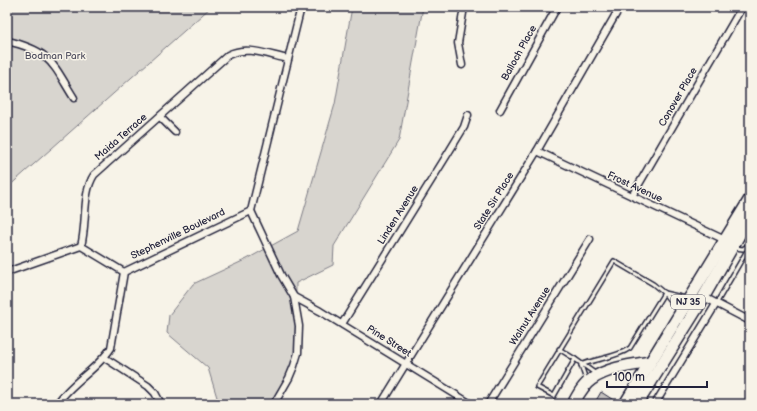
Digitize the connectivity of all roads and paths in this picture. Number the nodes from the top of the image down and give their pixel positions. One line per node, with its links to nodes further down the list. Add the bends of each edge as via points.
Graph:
1 (301, 7): 7 (street)
2 (464, 7): 8 (street, via 458,43)
3 (557, 7): 10 (street, Balloch Place)
4 (620, 7): 14 (street, State Sir Place)
5 (742, 7): 15 (street, Conover Place)
6 (7, 41): 9 (street, via 33,48 43,54)
7 (288, 60): 12 (street, Maida Terrace, via 245,50 235,51); 17 (street)
8 (462, 66)
9 (74, 98)
10 (500, 110)
11 (468, 115): 32 (street, Linden Avenue, via 464,127)
12 (160, 117): 13 (street); 22 (street, Maida Terrace, via 91,179)
13 (175, 132)
14 (537, 151): 15 (street, Frost Avenue); 37 (street, State Sir Place)
15 (632, 196): 20 (street, Frost Avenue)
16 (750, 199): 20 (highway, NJ 35)
17 (251, 210): 24 (street, Stephenville Boulevard); 26 (street)
18 (748, 225): 20 (highway, NJ 35)
19 (590, 239): 46 (street, Walnut Avenue)
20 (728, 244): 21 (lane, via 743,249); 27 (highway, NJ 35); 28 (highway, NJ 35)
21 (749, 245): 29 (lane)
22 (82, 246): 23 (street); 24 (street)
23 (7, 272)
24 (124, 272): 34 (street, Stephenville Boulevard, via 111,348)
25 (664, 293): 28 (lane); 30 (lane); 33 (lane, via 614,261); 38 (lane, via 630,348)
26 (294, 297): 32 (street, Pine Street); 43 (street, via 299,326 298,353 289,378)
27 (704, 297): 29 (street); 49 (highway, NJ 35)
28 (689, 299): 30 (highway, NJ 35)
29 (716, 304): 31 (street); 50 (street)
30 (680, 314): 36 (highway, NJ 35)
31 (750, 321)
32 (342, 324): 37 (street, Pine Street)
33 (559, 350): 35 (lane); 35 (lane, via 537,387 554,396)
34 (104, 358): 41 (street, Stephenville Boulevard); 42 (street, via 148,386 156,393)
35 (575, 359): 38 (lane)
36 (650, 362): 39 (highway); 48 (highway, NJ 35)
37 (406, 363): 44 (street, State Sir Place); 45 (street, Pine Street)
38 (582, 365): 39 (lane); 40 (lane)
39 (598, 376): 40 (highway)
40 (587, 383): 47 (highway)
41 (57, 404)
42 (161, 404)
43 (274, 404)
44 (381, 404)
45 (472, 404)
46 (488, 404)
47 (573, 404)
48 (625, 404)
49 (638, 404)
50 (655, 404)

